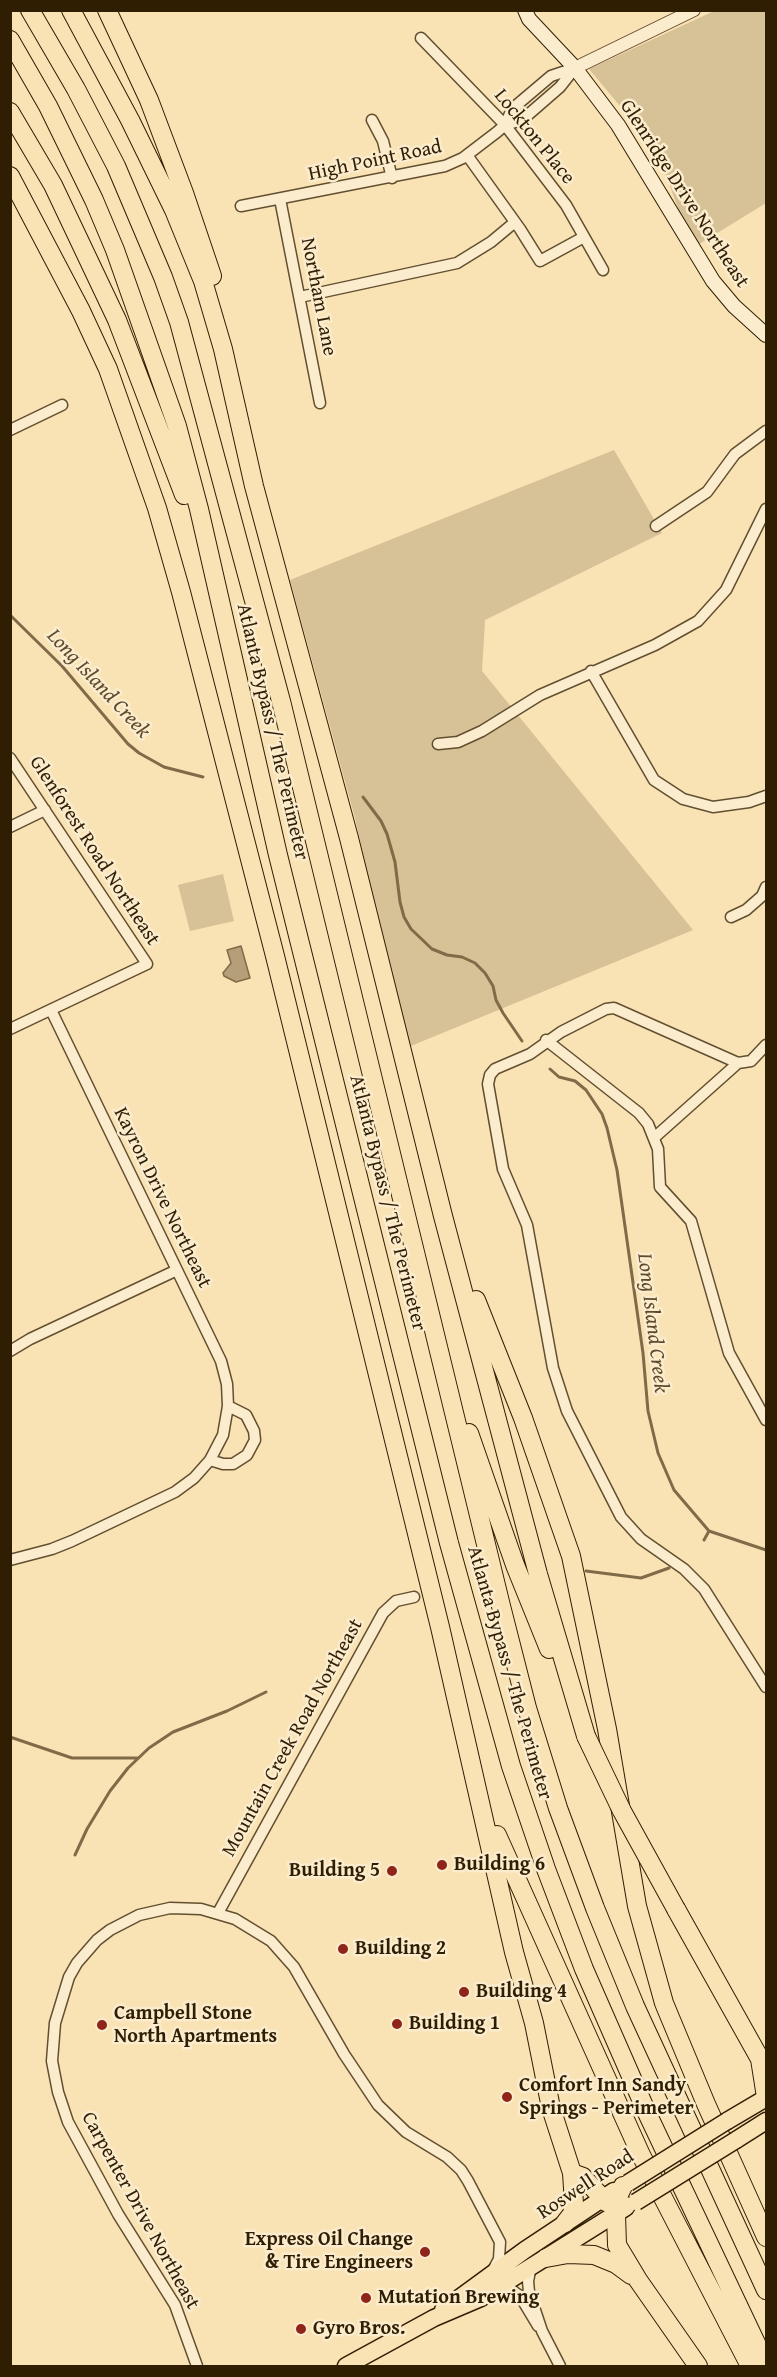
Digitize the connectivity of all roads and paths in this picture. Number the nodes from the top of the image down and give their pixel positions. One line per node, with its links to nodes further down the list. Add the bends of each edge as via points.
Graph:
1 (30, 10): 50 (highway, Atlanta Bypass / The Perimeter, via 116,166 179,322 281,700)
2 (71, 10): 29 (highway, via 159,178 202,281 224,349)
3 (107, 10): 29 (highway, via 149,100 203,245 239,391)
4 (514, 10): 6 (main road, Glenridge Drive Northeast)
5 (694, 10): 9 (street)
6 (527, 15): 9 (main road, Glenridge Drive Northeast)
7 (421, 38): 12 (street, Lockton Place)
8 (10, 40): 32 (highway, Atlanta Bypass / The Perimeter, via 66,142 115,250 177,426)
9 (575, 68): 12 (street, High Point Road, via 551,76 512,109); 24 (main road, Glenridge Drive Northeast, via 638,156 713,281 734,306)
10 (10, 112): 32 (highway, via 53,185 117,320 174,466)
11 (372, 120): 15 (street, via 383,141)
12 (505, 125): 13 (street, High Point Road); 20 (street, Lockton Place, via 566,205)
13 (467, 155): 15 (street, High Point Road, via 445,166); 19 (street)
14 (10, 176): 21 (highway)
15 (392, 178): 17 (street, High Point Road)
16 (10, 192): 21 (highway)
17 (280, 198): 18 (street, High Point Road); 23 (street, Northam Lane)
18 (241, 206)
19 (515, 222): 20 (street, via 540,261); 23 (street, via 457,263)
20 (584, 237): 22 (street, Lockton Place)
21 (51, 254): 58 (highway, via 108,369 175,571 280,979)
22 (603, 270)
23 (300, 297): 25 (street, Northam Lane)
24 (764, 327)
25 (320, 403)
26 (62, 405): 27 (street)
27 (10, 430)
28 (766, 431): 31 (street, via 735,454 708,492)
29 (254, 486): 47 (highway, via 349,838)
30 (766, 509): 33 (street, via 726,590 698,621 655,645)
31 (656, 526)
32 (221, 607): 75 (highway, Atlanta Bypass / The Perimeter, via 278,855 446,1533 510,1766 553,1889 605,2018)
33 (591, 671): 34 (street, via 540,695 459,742); 36 (street, via 654,780 683,799 713,807)
34 (438, 744)
35 (10, 758): 37 (street, Glenforest Road Northeast)
36 (766, 796)
37 (45, 810): 38 (street); 41 (street, Glenforest Road Northeast, via 147,964)
38 (10, 827)
39 (766, 887): 40 (street, via 746,910)
40 (731, 917)
41 (51, 1010): 42 (street); 48 (street, Kayron Drive Northeast)
42 (10, 1029)
43 (546, 1040): 45 (street, via 614,1008); 46 (street, via 639,1113); 56 (street, via 530,1054 495,1069 488,1084 503,1169 527,1225 559,1390 621,1517 640,1539 684,1569 704,1589)
44 (766, 1045): 45 (street, via 751,1061)
45 (738, 1063): 46 (street)
46 (655, 1137): 52 (street, via 660,1187 692,1221 729,1353)
47 (443, 1216): 57 (highway, via 538,1574); 67 (highway, via 523,1418 571,1556 607,1729 637,1906 664,2003)
48 (177, 1270): 49 (street); 51 (street, Kayron Drive Northeast, via 221,1361)
49 (12, 1348)
50 (438, 1354): 57 (highway, via 529,1601); 73 (highway, Atlanta Bypass / The Perimeter, via 516,1667 572,1847 635,2006)
51 (228, 1406): 53 (street, Kayron Drive Northeast, via 222,1434); 53 (street, via 246,1415 255,1440 247,1455 233,1464)
52 (766, 1420)
53 (210, 1460): 54 (street, Kayron Drive Northeast, via 175,1492 62,1545)
54 (10, 1560)
55 (414, 1597): 59 (street, Mountain Creek Road Northeast, via 396,1601 383,1613)
56 (766, 1687)
57 (586, 1736): 60 (highway, bridge, via 622,1811)
58 (481, 1797): 63 (highway, via 551,2108); 80 (highway, via 641,2154)
59 (218, 1913): 68 (street, Carpenter Drive Northeast, via 256,1930 284,1954 378,2105 398,2126 461,2170); 76 (street, Carpenter Drive Northeast, via 185,1908 154,1911 125,1921 97,1940 69,1977 59,2005 52,2061 68,2122 118,2214 175,2305)
60 (763, 2061): 61 (highway)
61 (766, 2097): 64 (main road, Roswell Road, bridge)
62 (766, 2121): 65 (main road, Roswell Road, bridge)
63 (572, 2173): 65 (highway); 66 (highway, via 574,2204)
64 (625, 2184): 65 (highway)
65 (621, 2205): 66 (main road, Roswell Road); 70 (main road, Roswell Road); 72 (highway, via 617,2245)
66 (565, 2223): 69 (main road, Roswell Road)
67 (766, 2237)
68 (500, 2242): 69 (street); 71 (street)
69 (525, 2250): 71 (main road, Roswell Road)
70 (539, 2262): 71 (main road, Roswell Road); 72 (highway, via 568,2254 596,2256); 74 (street, via 528,2288)
71 (496, 2279): 74 (street, via 520,2296); 77 (main road, Roswell Road, via 454,2300 434,2318)
72 (638, 2280): 79 (highway)
73 (766, 2290)
74 (542, 2331): 78 (street)
75 (766, 2364)
76 (197, 2367)
77 (346, 2367)
78 (560, 2367)
79 (698, 2367)
80 (750, 2367)

